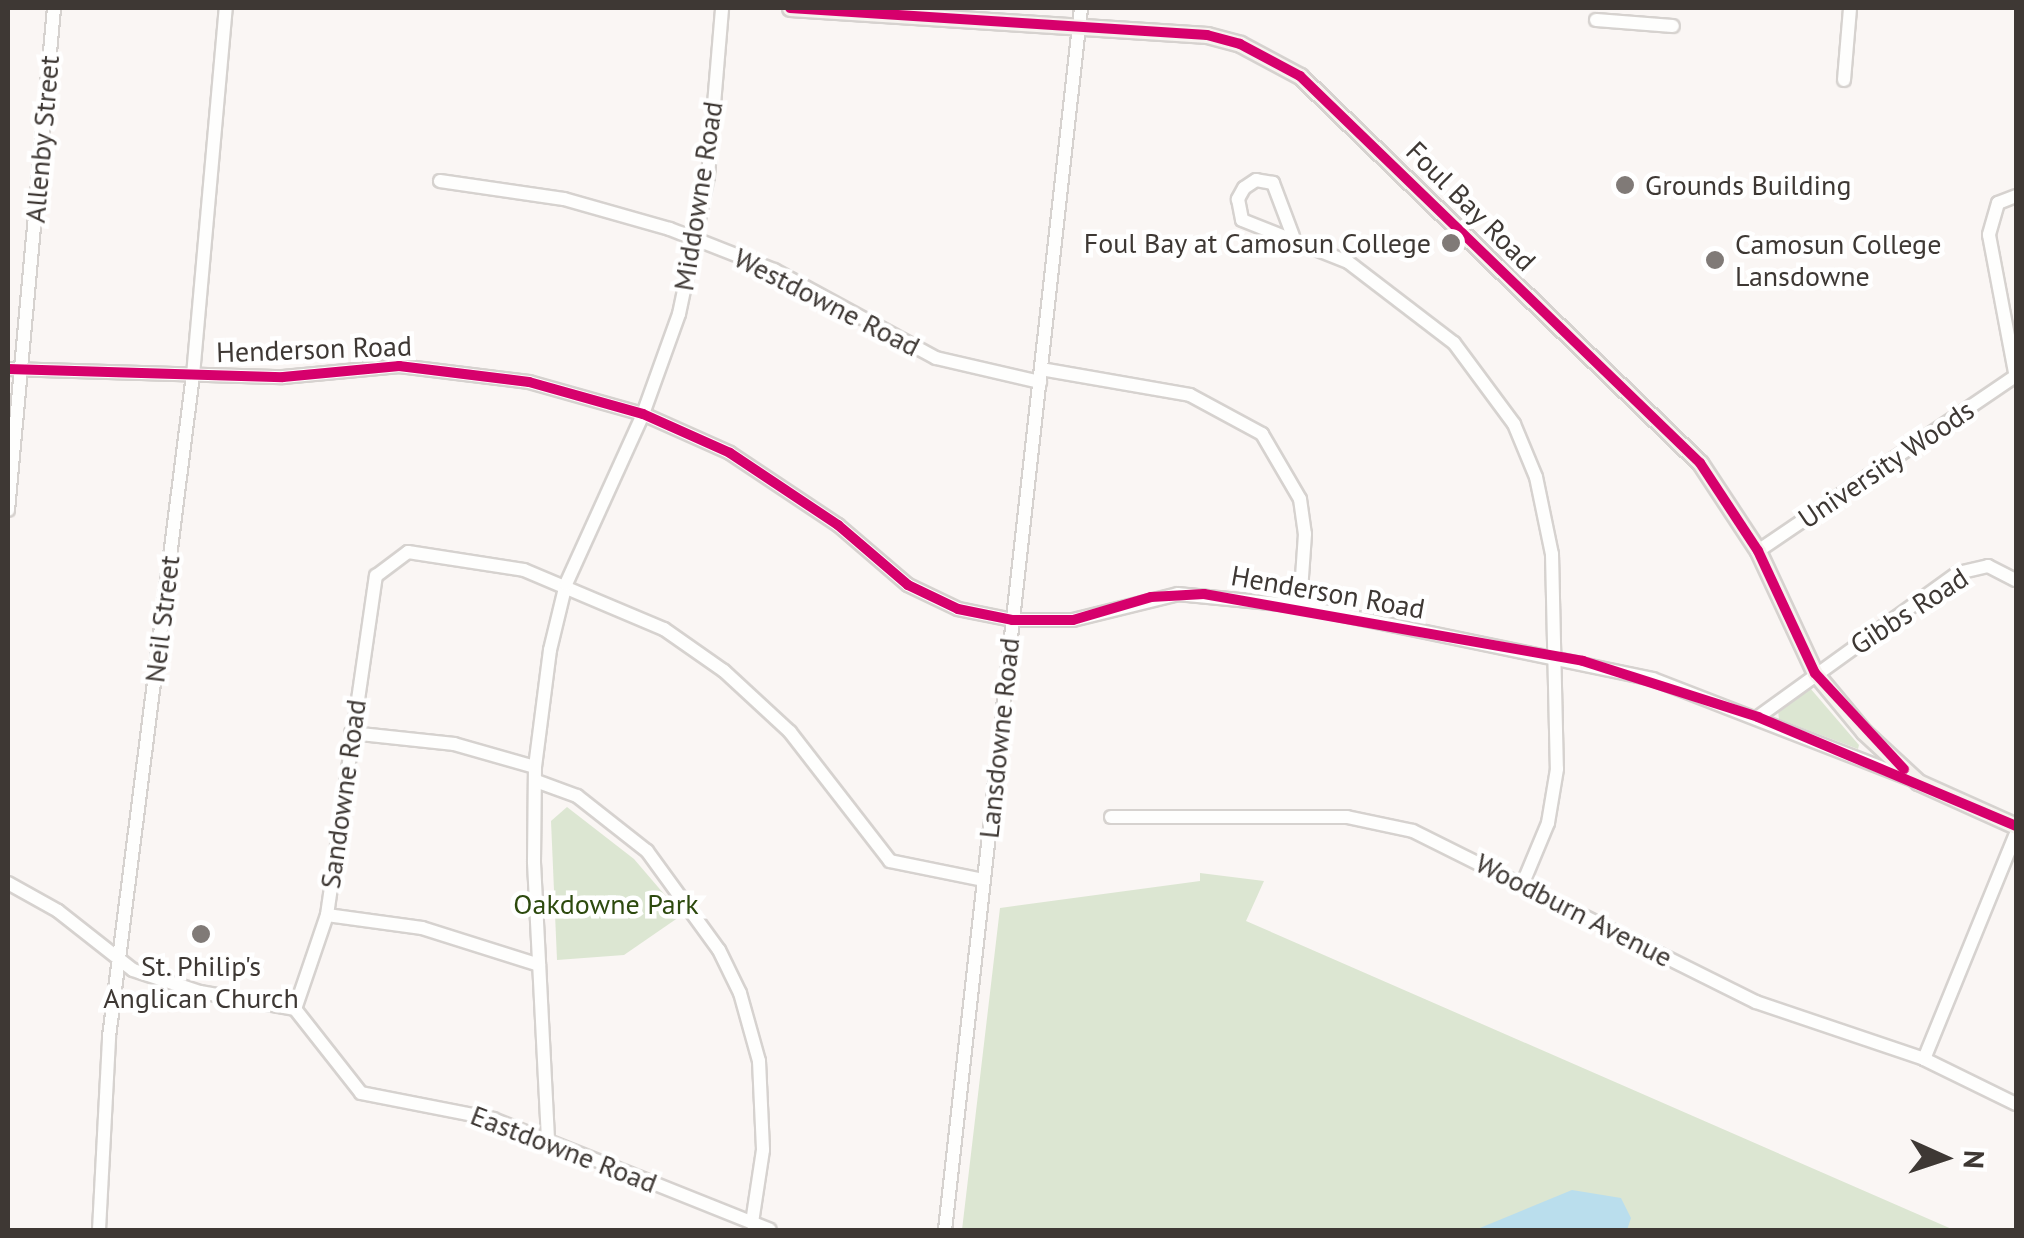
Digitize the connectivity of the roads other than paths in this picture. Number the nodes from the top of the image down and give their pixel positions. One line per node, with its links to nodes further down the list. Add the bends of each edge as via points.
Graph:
1 (54, 8): 16 (street, Allenby Street)
2 (226, 8): 17 (street, Neil Street)
3 (722, 8): 15 (street, Middowne Road)
4 (790, 8): 7 (main road, Foul Bay Road)
5 (1082, 8): 9 (street, Lansdowne Road)
6 (1850, 8): 11 (street)
7 (916, 13): 9 (main road, Foul Bay Road)
8 (1596, 19): 10 (street)
9 (1079, 25): 18 (street, Lansdowne Road); 22 (main road, Foul Bay Road, via 1208,35 1300,76 1700,463)
10 (1674, 26)
11 (1844, 80)
12 (440, 181): 15 (street, Westdowne Road, via 564,199)
13 (2016, 196): 19 (street, University Woods, via 1998,203 1990,236)
14 (1293, 236): 14 (street, via 1273,183 1256,180 1244,188 1238,199 1242,220); 27 (street, via 1348,262 1426,319 1486,381 1514,424 1549,531)
15 (698, 239): 18 (street, Westdowne Road, via 823,294 936,358); 20 (street, Middowne Road)
16 (14, 369): 17 (street, Henderson Road); 21 (street, Allenby Street)
17 (193, 375): 20 (street, Henderson Road, via 438,368 528,382); 40 (street, Neil Street)
18 (1040, 376): 25 (street, Westdowne Road, via 1190,396 1262,434 1300,499 1306,534); 26 (street, Lansdowne Road)
19 (2015, 378): 22 (street, University Woods)
20 (643, 414): 24 (street, Middowne Road); 26 (street, Henderson Road, via 765,474 924,594)
21 (8, 510)
22 (1758, 551): 28 (main road, Foul Bay Road)
23 (2016, 580): 28 (street, Gibbs Road, via 1988,566 1958,573)
24 (566, 584): 30 (street, Sandowne Road, via 424,552 396,556 376,576); 31 (street, Middowne Road, via 550,650); 36 (street, via 664,629 724,671 800,742 890,861)
25 (1300, 606): 26 (street, Henderson Road, via 1178,594 1072,620); 27 (street, Henderson Road)
26 (1012, 620): 36 (street, Lansdowne Road)
27 (1554, 655): 29 (street, Henderson Road, via 1653,679); 38 (street, via 1555,796)
28 (1815, 673): 29 (street, Gibbs Road); 32 (main road, Foul Bay Road)
29 (1758, 717): 32 (street, Henderson Road)
30 (350, 733): 31 (street, via 454,744); 39 (street, Sandowne Road)
31 (536, 774): 41 (street, Middowne Road); 46 (street, via 577,796 647,851 706,924 734,978 749,1018 763,1098)
32 (1918, 782): 34 (main road, Henderson Road)
33 (1111, 817): 38 (street, Woodburn Avenue, via 1312,816 1384,823 1444,843)
34 (2016, 826)
35 (2016, 834): 43 (street)
36 (983, 880): 49 (street, Lansdowne Road)
37 (8, 883): 40 (street, via 58,911)
38 (1523, 883): 43 (street, Woodburn Avenue, via 1756,1002)
39 (327, 915): 41 (street, via 422,928); 42 (street, Sandowne Road)
40 (118, 962): 42 (street, via 166,983); 47 (street, Neil Street)
41 (539, 965): 45 (street, Middowne Road)
42 (295, 1009): 45 (street, Eastdowne Road, via 361,1093 468,1112)
43 (1924, 1059): 44 (street, Woodburn Avenue)
44 (2016, 1104)
45 (548, 1139): 46 (street, Eastdowne Road)
46 (752, 1223): 48 (street, Eastdowne Road)
47 (99, 1230)
48 (770, 1230)
49 (945, 1230)

